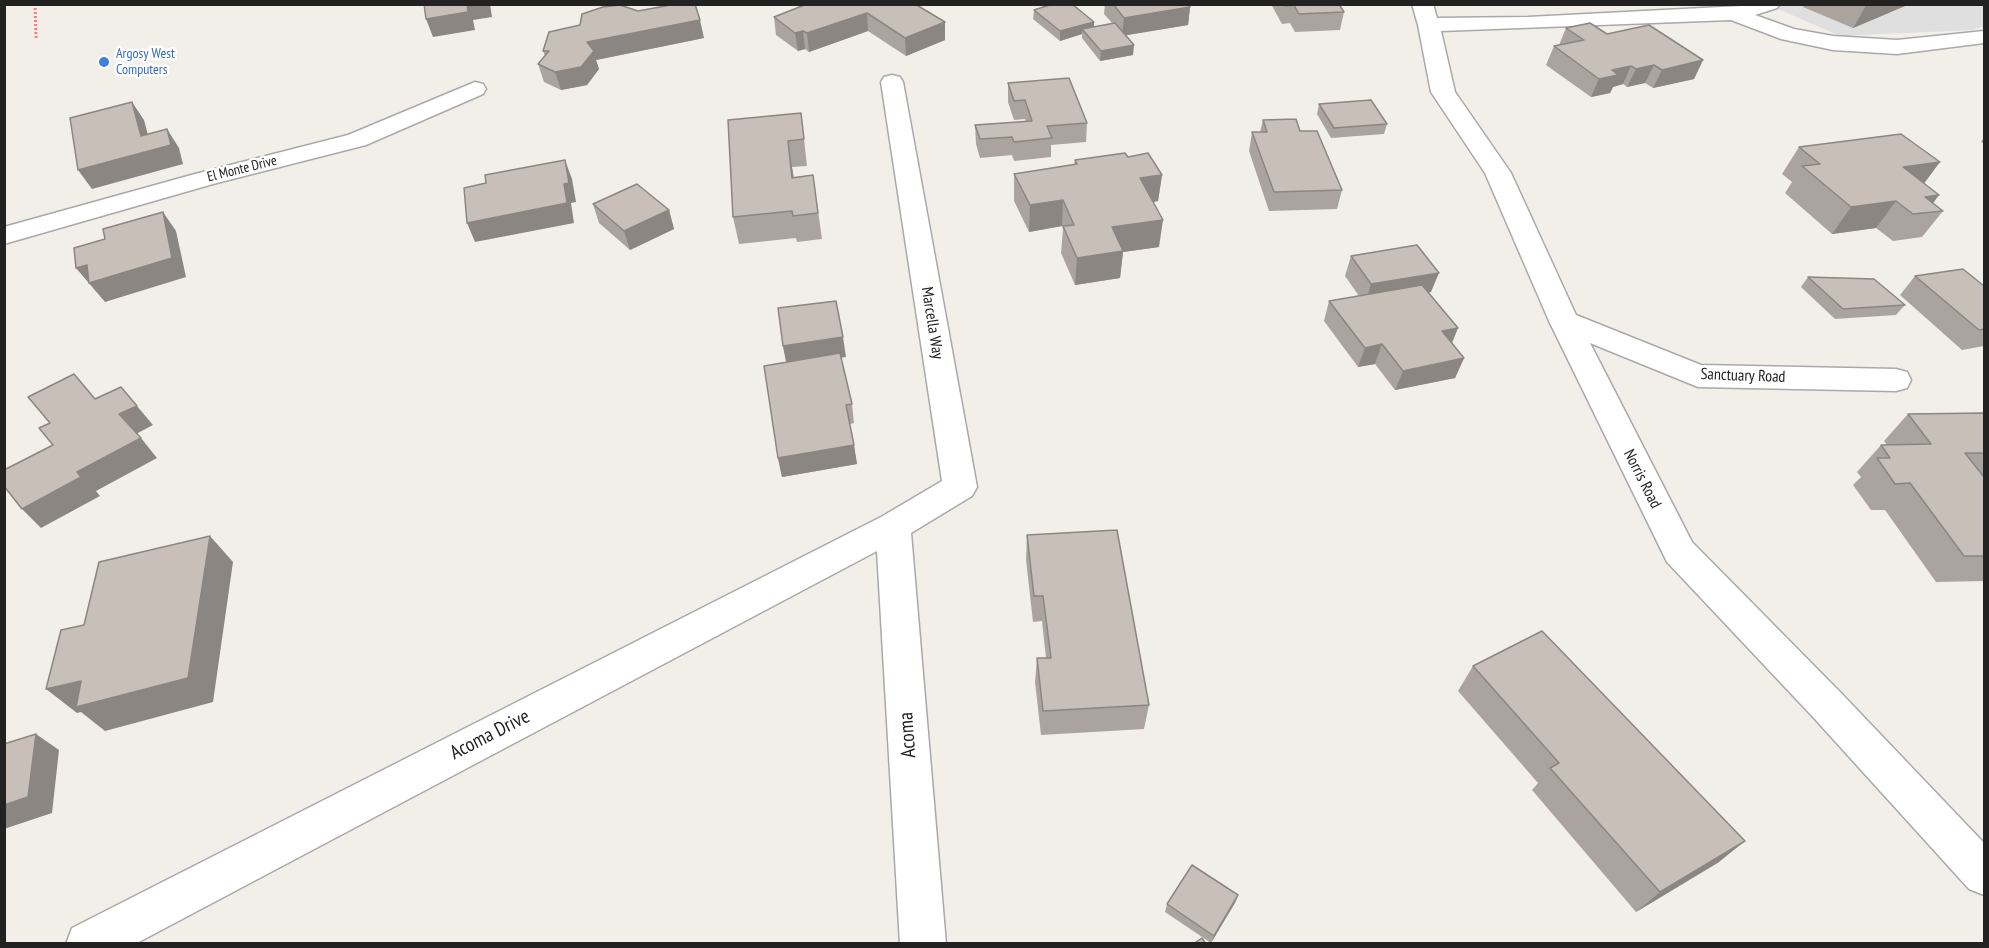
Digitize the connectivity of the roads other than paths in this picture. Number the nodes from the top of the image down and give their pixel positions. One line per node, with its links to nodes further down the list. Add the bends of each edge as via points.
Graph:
1 (1770, 4): 2 (street)
2 (1733, 14): 3 (street, via 1528,23); 4 (street, via 1789,34 1833,44 1897,46)
3 (1426, 15): 8 (street, Norris Road, via 1443,92 1498,173)
4 (1984, 37)
5 (892, 82): 10 (street, Marcella Way, via 960,487)
6 (474, 89): 7 (street, El Monte Drive, via 357,140)
7 (4, 236)
8 (1564, 321): 9 (street, Sanctuary Road, via 1698,376); 11 (street, Norris Road, via 1679,552)
9 (1896, 380)
10 (893, 527): 12 (street, Acoma Drive); 13 (street, Acoma)
11 (1984, 874)
12 (88, 944)
13 (923, 944)

